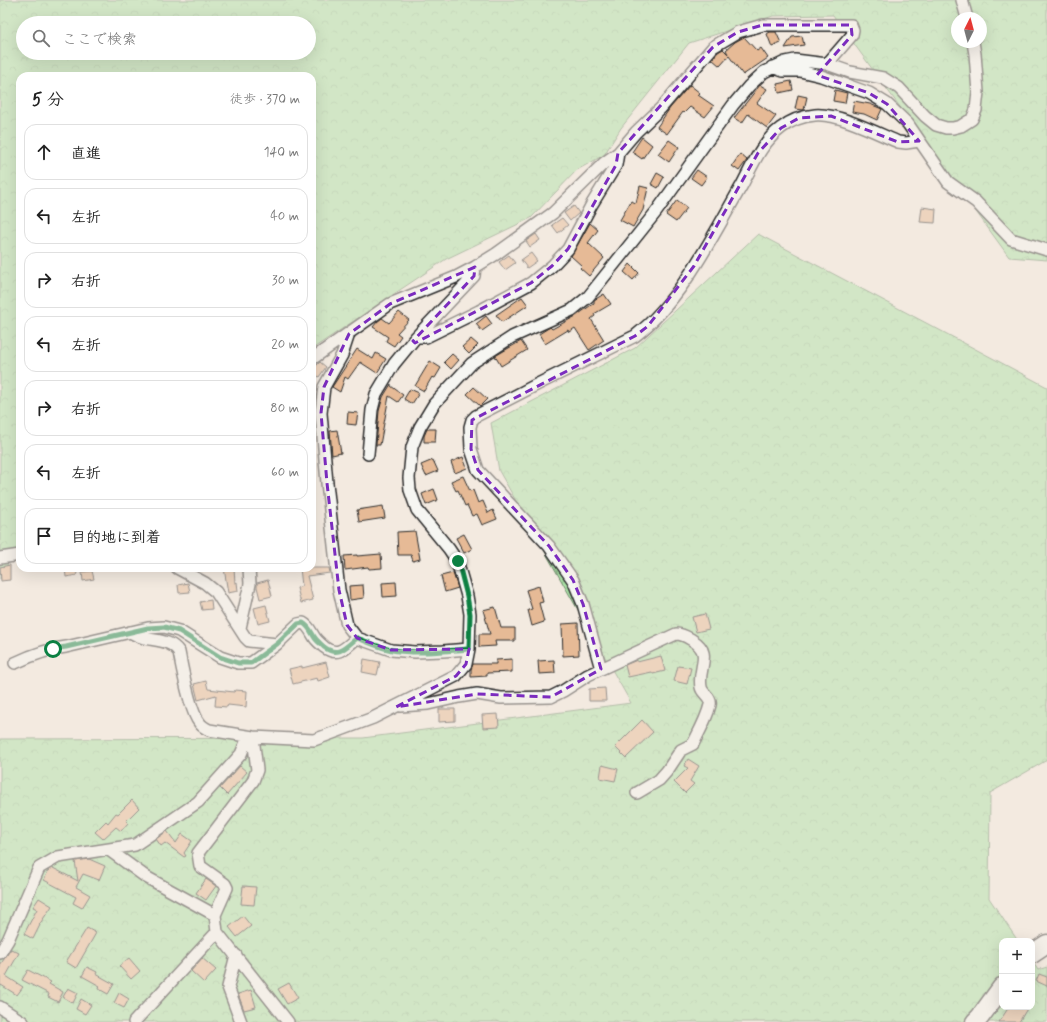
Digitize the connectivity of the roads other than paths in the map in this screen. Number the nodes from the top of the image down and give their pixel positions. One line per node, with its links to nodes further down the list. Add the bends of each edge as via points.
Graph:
1 (962, 0): 2 (street)
2 (965, 12)
3 (974, 48): 4 (street, via 978,92 976,110 972,119 953,128 936,125 899,88 883,78 850,72)
4 (827, 64): 5 (street, via 795,60); 7 (street, via 852,35 851,25 763,25 738,32 713,46 661,108)
5 (772, 67): 6 (street, via 821,76 868,93 896,112); 22 (street, via 759,76 734,105 656,212 588,297 572,310 512,337 472,363 434,404 420,427 412,447 410,490 418,510 458,561 470,614)
6 (920, 141): 8 (street, via 948,182 976,202 1011,239); 24 (street, via 898,142 831,116 799,118 781,128 758,153 694,266 648,326 636,336 472,420 471,450 478,470 549,546 573,580 583,604)
7 (618, 153): 9 (street, via 604,163 553,213); 11 (street, via 616,165 568,249 552,266 531,283 479,311 426,337)
8 (1047, 250)
9 (475, 267): 10 (street, via 390,304); 11 (street, via 474,276)
10 (349, 334): 12 (street); 20 (street, via 342,355 324,387 321,413 339,590 347,625)
11 (416, 337): 13 (street, via 394,364 376,394)
12 (316, 356)
13 (368, 454)
14 (16, 556): 15 (street)
15 (0, 558)
16 (184, 572): 18 (street, via 216,592)
17 (249, 572): 18 (street, via 250,584)
18 (240, 628): 21 (street, via 249,641)
19 (130, 632): 21 (street, via 164,627 179,631 220,657 238,663 251,663); 23 (street, via 36,653); 26 (street, via 175,646 179,652 191,704 203,727)
20 (357, 638): 21 (street, via 342,650 328,650 316,640 303,623 298,624); 22 (street, via 391,650)
21 (277, 644)
22 (469, 649): 25 (street, via 466,664 456,676)
23 (14, 663)
24 (601, 669): 25 (street, via 551,696 501,698 477,694 428,704); 27 (street, via 676,634 684,635 700,644 704,651 700,686 710,704 695,741 680,750 659,780)
25 (396, 707): 26 (street, via 314,740)
26 (251, 737): 28 (street, via 241,754 198,802 135,846); 29 (street, via 257,770 253,781 198,853 200,866 226,888)
27 (637, 793)
28 (109, 850): 29 (street, via 146,877); 32 (street, via 58,857 39,868 8,940)
29 (214, 915): 30 (street)
30 (217, 932): 34 (street); 38 (street)
31 (1047, 944): 33 (main road)
32 (0, 952)
33 (1035, 952)
34 (236, 955): 39 (street, via 228,987); 40 (street)
35 (999, 990): 41 (main road)
36 (0, 1007): 37 (street)
37 (23, 1022)
38 (134, 1022)
39 (241, 1022)
40 (288, 1022)
41 (975, 1022)

